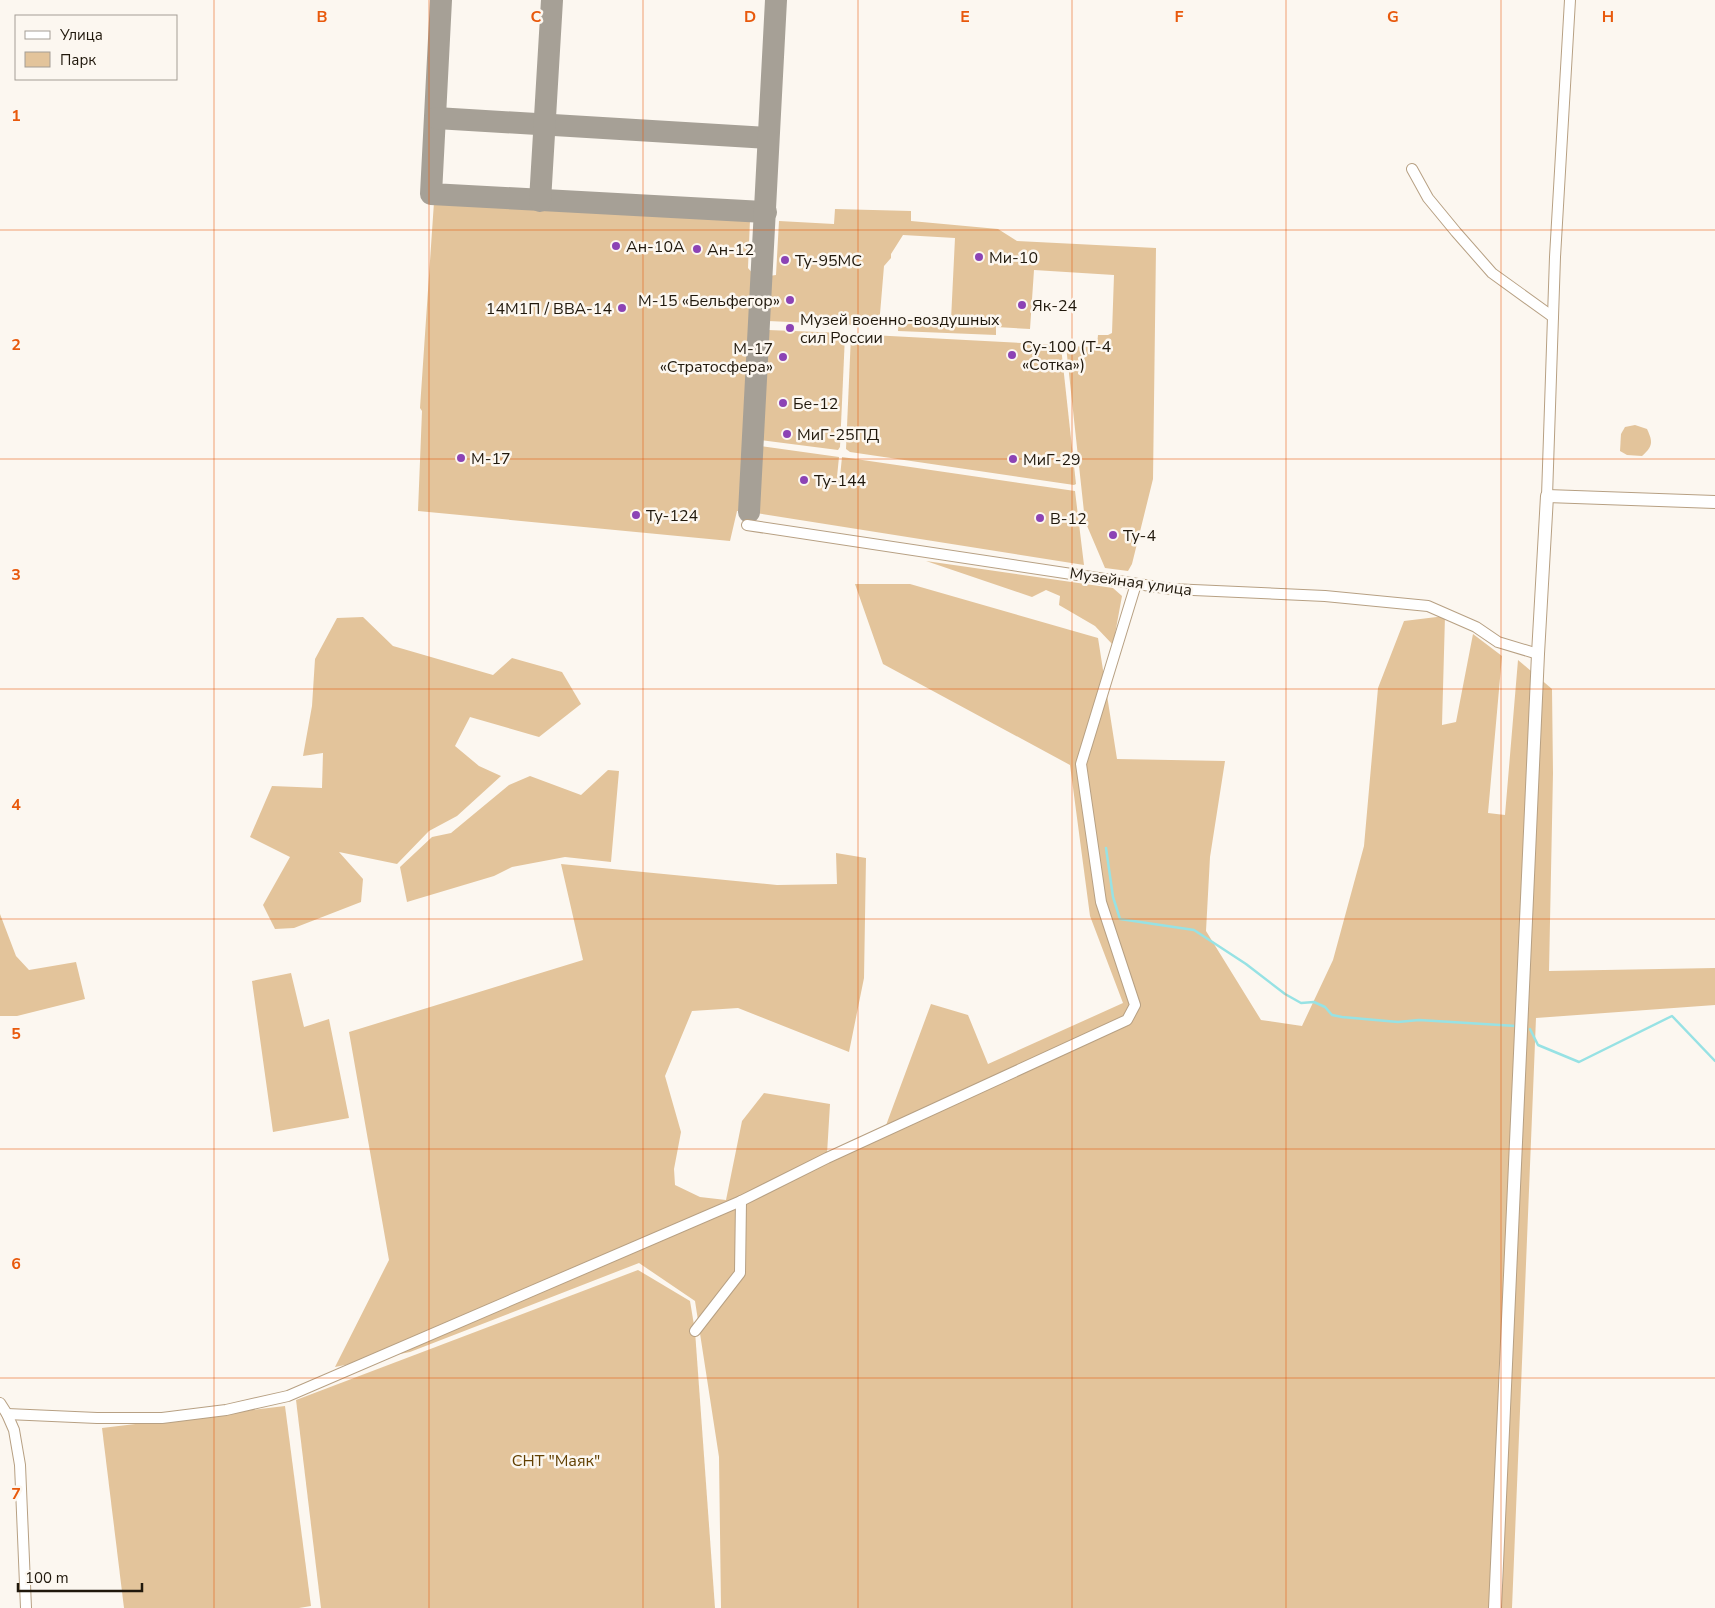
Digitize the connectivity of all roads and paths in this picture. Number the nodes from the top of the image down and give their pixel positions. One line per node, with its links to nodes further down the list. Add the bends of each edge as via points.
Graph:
1 (1570, 0): 3 (street)
2 (1412, 169): 3 (street, via 1428,198 1492,272)
3 (1553, 317): 4 (street)
4 (1547, 496): 5 (street); 8 (street)
5 (1715, 502)
6 (747, 525): 7 (street, Музейная улица)
7 (1136, 584): 8 (street, Музейная улица, via 1171,590 1325,596 1428,606 1476,627 1498,642); 9 (street, via 1081,764 1101,902 1135,1004 1128,1020 827,1158)
8 (1538, 654): 14 (street)
9 (742, 1201): 10 (street, via 740,1273); 12 (street, via 288,1396 226,1410 162,1418)
10 (695, 1331)
11 (0, 1403): 12 (street)
12 (7, 1414): 13 (street, via 14,1430 20,1466)
13 (26, 1608)
14 (1495, 1608)

